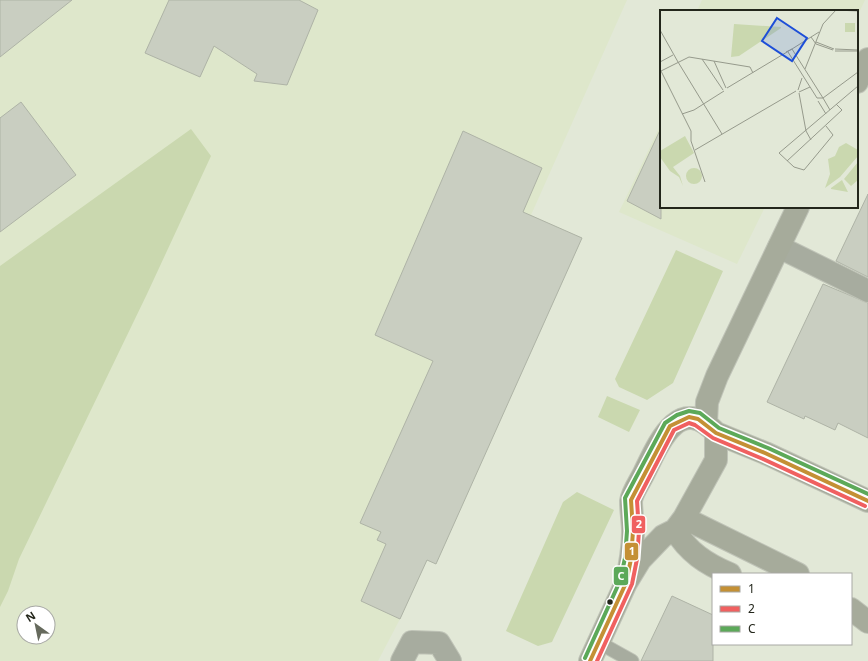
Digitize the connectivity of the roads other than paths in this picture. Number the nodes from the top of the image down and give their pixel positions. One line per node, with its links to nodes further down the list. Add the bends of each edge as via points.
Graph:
1 (868, 59): 2 (main road)
2 (858, 80)
3 (798, 208): 4 (main road)
4 (779, 248): 5 (street); 6 (main road)
5 (868, 291)
6 (717, 376): 7 (main road); 8 (main road, via 708,402)
7 (680, 420): 8 (main road, via 689,417 698,419); 10 (main road, via 670,426 648,466 631,500)
8 (711, 428): 9 (main road); 11 (main road, via 716,460)
9 (868, 501)
10 (632, 516): 11 (main road, via 641,530 652,536); 14 (main road, via 631,559)
11 (674, 528): 12 (main road, via 684,545); 13 (main road); 14 (main road, via 640,560)
12 (722, 571)
13 (795, 573)
14 (626, 584): 19 (main road)
15 (852, 610): 16 (main road)
16 (868, 622)
17 (852, 628): 18 (main road)
18 (868, 635)
19 (594, 652): 22 (lane)
20 (402, 661): 21 (street, via 412,642 439,643)
21 (450, 661)
22 (632, 661)

